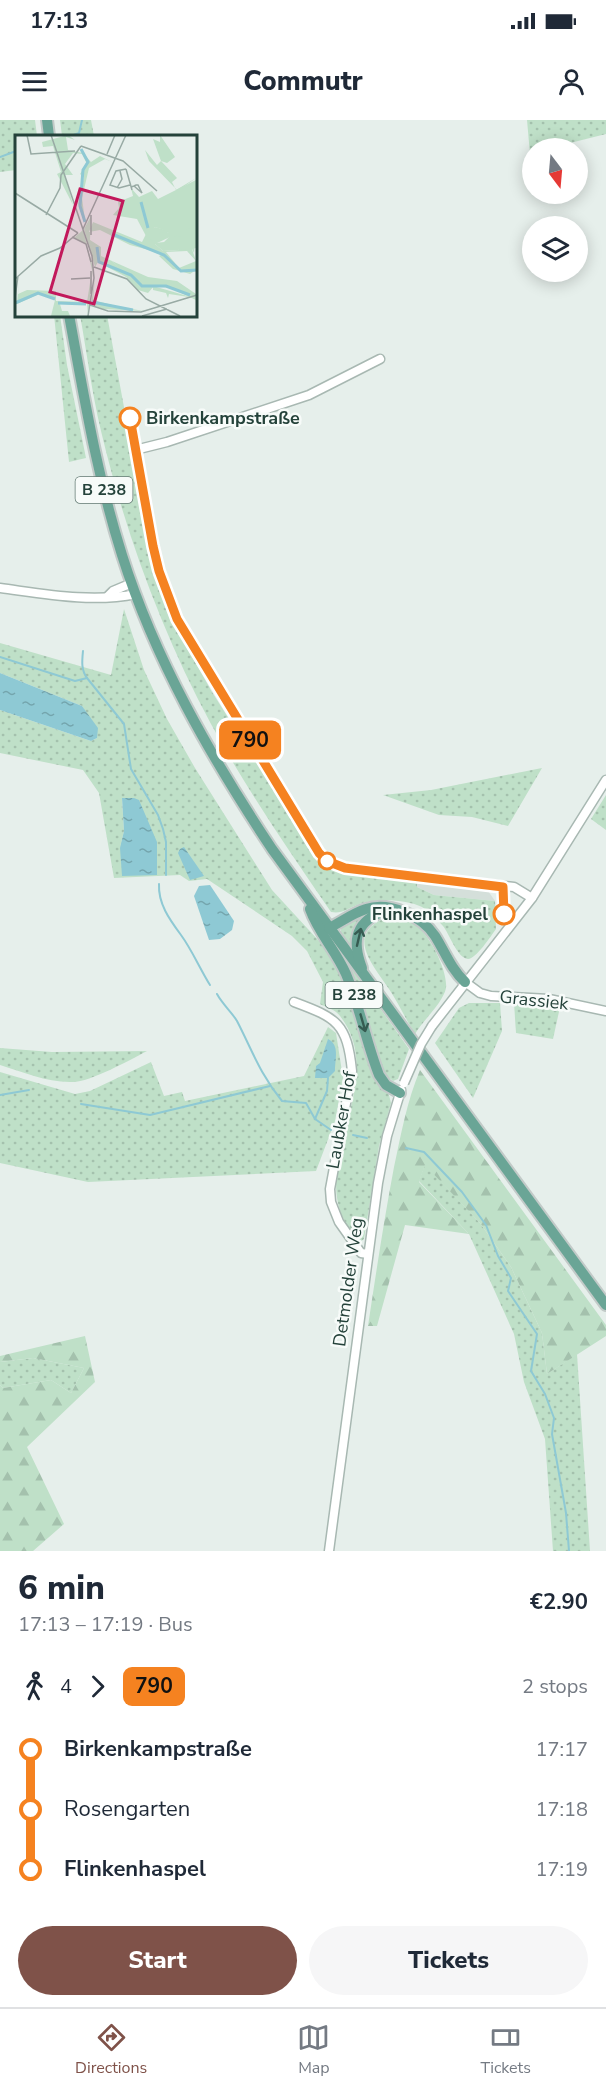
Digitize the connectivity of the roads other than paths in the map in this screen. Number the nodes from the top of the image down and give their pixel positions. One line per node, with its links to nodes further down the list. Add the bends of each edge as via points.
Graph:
1 (47, 120): 2 (main road)
2 (49, 135)
3 (69, 316): 5 (main road, B 238, via 95,454)
4 (380, 359): 11 (street, via 309,395 135,450 159,571 177,619 327,861 368,872 514,887)
5 (132, 583): 7 (main road, B 238); 8 (street)
6 (0, 588): 8 (street, via 85,599)
7 (136, 594): 8 (street); 10 (main road, B 238, via 166,667 200,733)
8 (107, 597)
9 (606, 780): 11 (street, Detmolder Weg)
10 (304, 894): 13 (main road, B 238); 18 (main road, B 238, one-way to 18, via 352,988 379,1076 386,1085)
11 (532, 898): 15 (street, Detmolder Weg)
12 (389, 909): 13 (main road, via 365,909); 14 (main road, one-way to 12, via 356,949 359,929 365,921); 15 (main road, via 413,916 426,926)
13 (329, 928): 14 (main road, B 238)
14 (367, 980): 20 (main road, B 238)
15 (465, 982): 17 (street, Grassiek, via 491,996 549,999); 18 (street, Detmolder Weg, bridge, via 421,1044)
16 (294, 1002): 19 (street, Laubker Hof, via 334,1020 350,1055 352,1071 331,1175 331,1202 339,1222 361,1253)
17 (606, 1011)
18 (402, 1088): 19 (street, Detmolder Weg, via 382,1160)
19 (368, 1254): 21 (street, Detmolder Weg)
20 (606, 1305)
21 (329, 1551)

